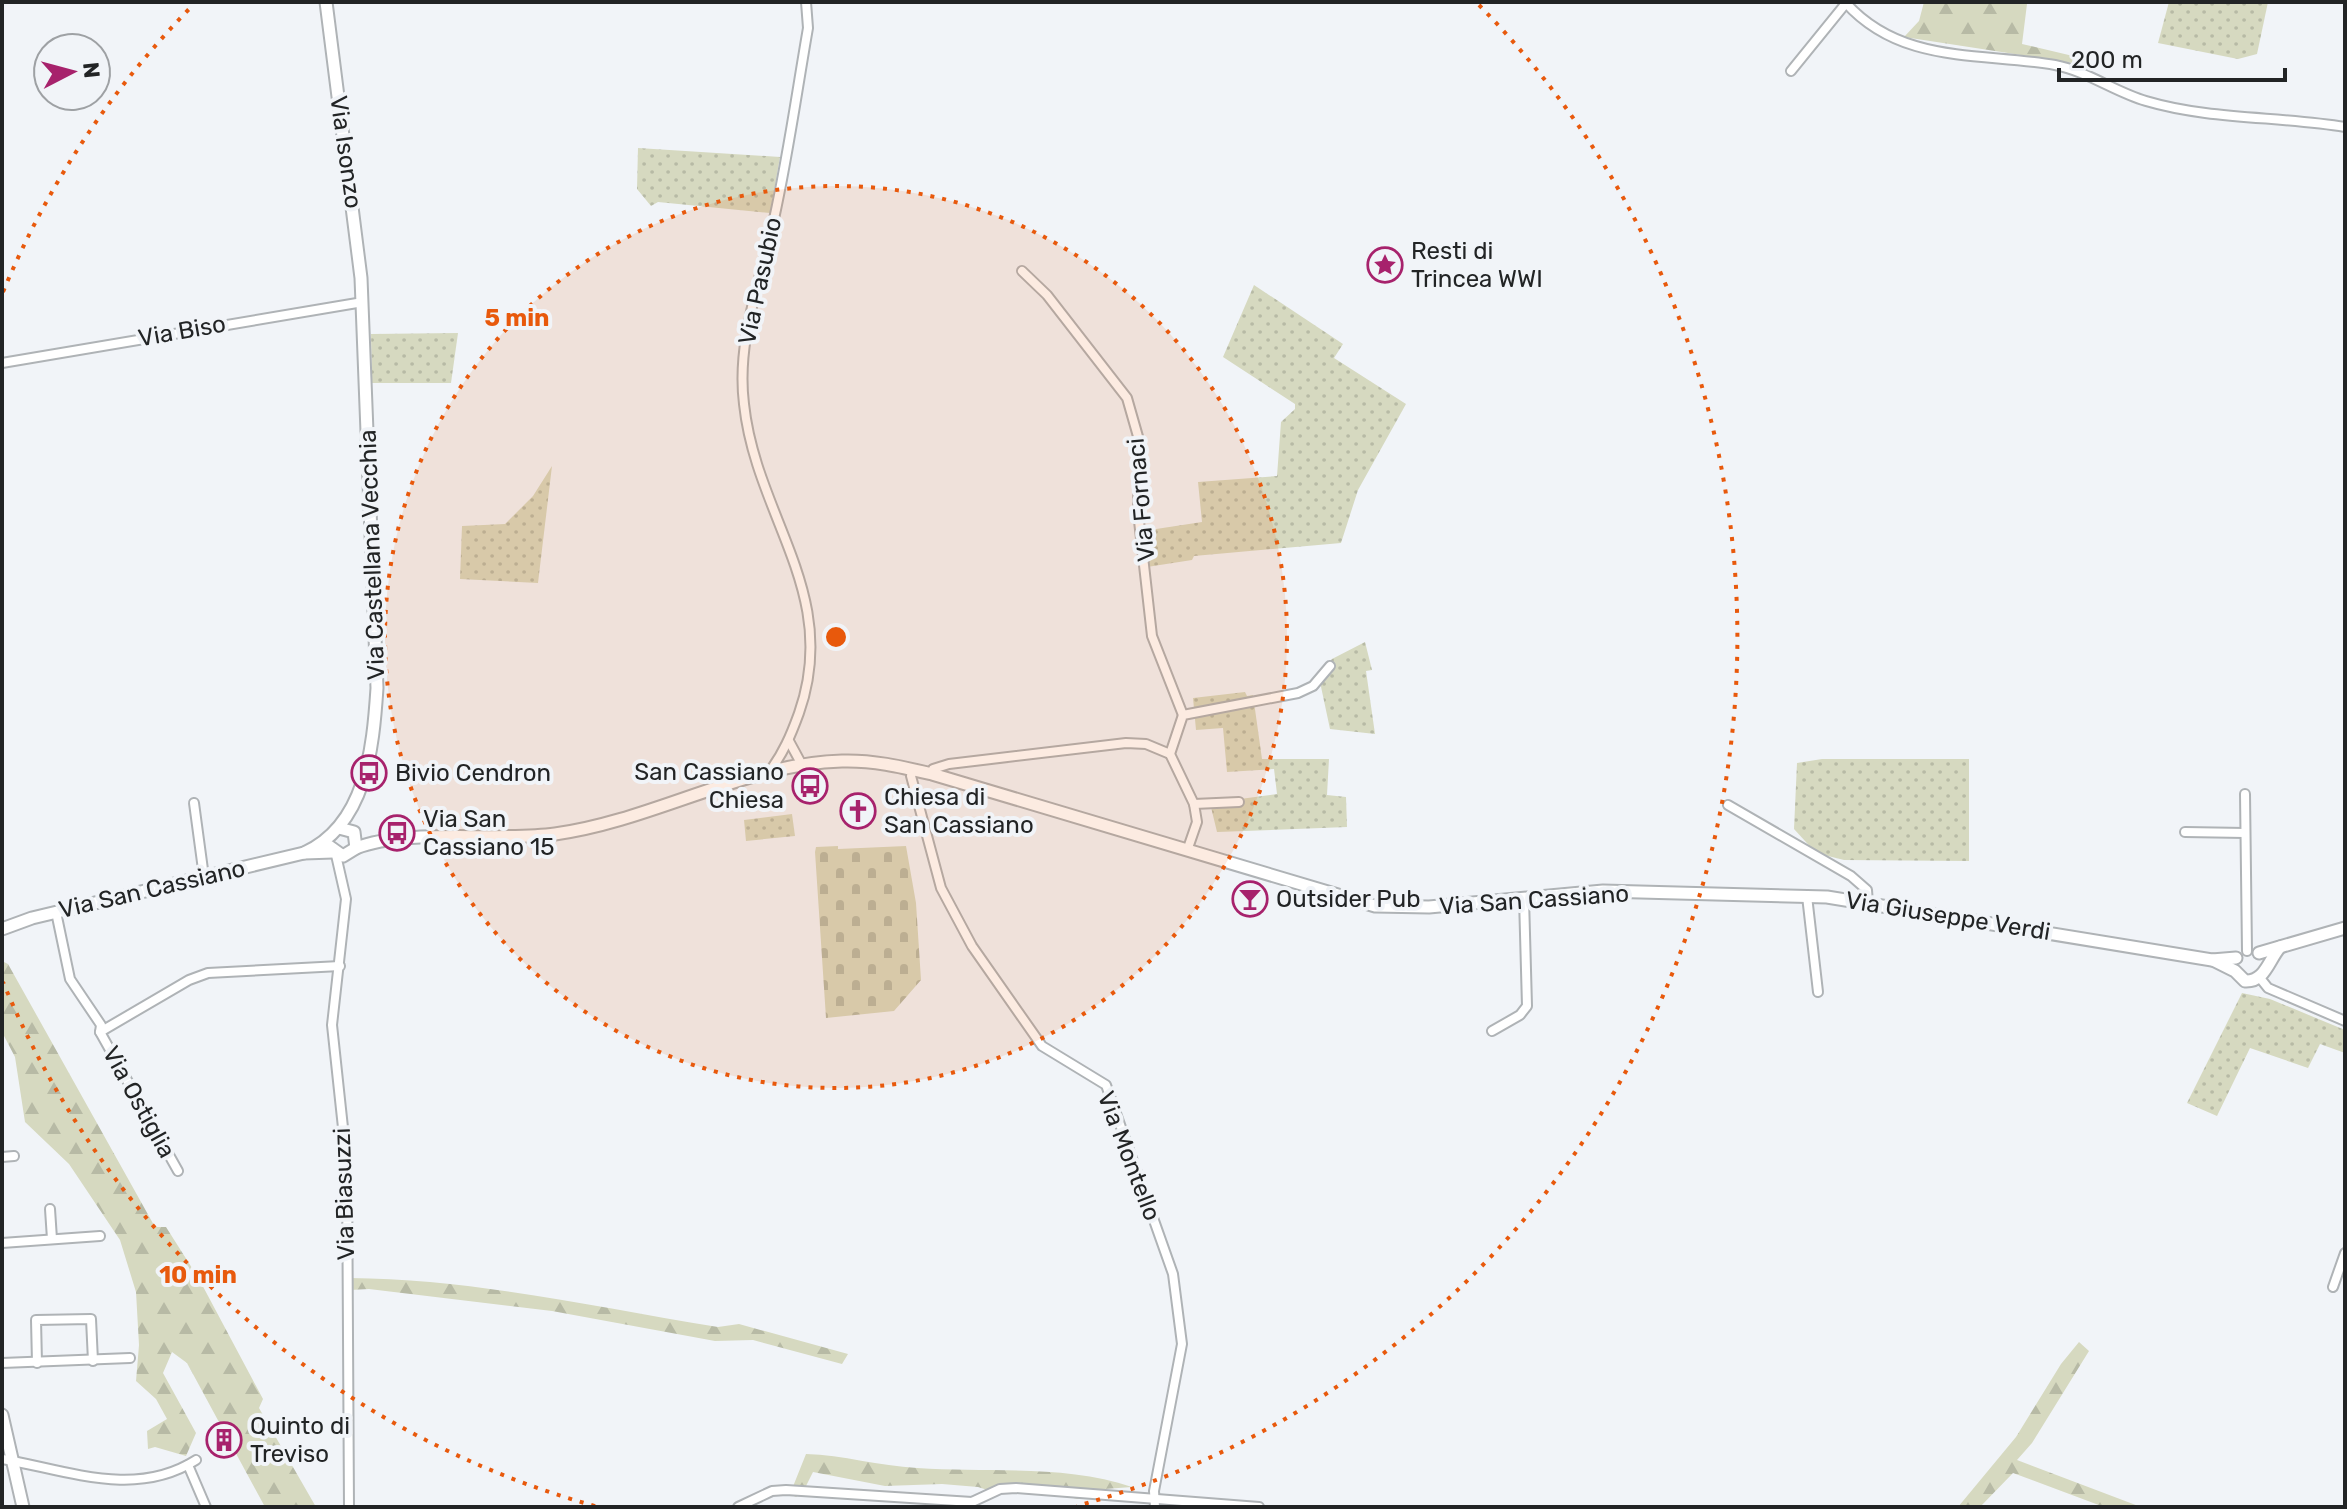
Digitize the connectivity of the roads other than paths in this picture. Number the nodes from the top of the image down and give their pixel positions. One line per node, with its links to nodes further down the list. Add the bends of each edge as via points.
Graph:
1 (326, 2): 7 (main road, Via Isonzo)
2 (806, 2): 11 (street, Via Pasubio, via 808,28 775,219 746,332 743,374 754,453 769,505 799,572 810,620 808,688)
3 (1846, 3): 4 (street); 5 (street, via 1883,35 1906,46 2058,65 2146,101 2273,122)
4 (1791, 71)
5 (2345, 127)
6 (1022, 271): 10 (street, Via Fornaci, via 1127,398 1139,440 1138,512 1152,636)
7 (363, 302): 8 (street, Via Biso); 21 (main road, Via Castellana Vecchia, via 377,688 371,746)
8 (2, 363)
9 (1330, 666): 10 (street, via 1313,686 1298,693)
10 (1183, 715): 12 (street)
11 (789, 740): 13 (street); 15 (street, Via Pasubio)
12 (1170, 754): 16 (street, via 1126,743 949,764); 20 (street)
13 (802, 765): 14 (main road, Via San Cassiano, via 859,761); 15 (main road, Via San Cassiano)
14 (912, 769): 16 (main road, Via San Cassiano); 66 (street, Via Montello, via 941,888 972,946 1042,1046 1106,1085 1173,1274 1182,1344)
15 (769, 772): 28 (main road, Via San Cassiano, via 612,824 573,831)
16 (932, 774): 29 (main road, Via San Cassiano)
17 (2245, 794): 26 (street)
18 (1239, 802): 20 (street)
19 (194, 803): 33 (street)
20 (1194, 804): 29 (street, via 1197,822)
21 (355, 805): 23 (main road, Via Castellana Vecchia); 25 (main road, Via Castellana Vecchia)
22 (1728, 805): 38 (street, via 1851,876 1867,890)
23 (339, 828): 25 (main road, Via San Cassiano); 27 (main road, Via Castellana Vecchia)
24 (2185, 832): 26 (street)
25 (354, 833): 28 (main road, Via San Cassiano); 30 (main road, Via Castellana Vecchia)
26 (2245, 833): 43 (street)
27 (329, 838): 31 (main road, Via San Cassiano); 32 (main road)
28 (388, 841): 30 (main road, Via San Cassiano)
29 (1188, 848): 37 (main road, Via San Cassiano, via 1375,906)
30 (353, 851): 32 (main road, Via San Cassiano); 34 (street, Via Biasuzzi)
31 (304, 853): 32 (main road, Via San Cassiano); 33 (main road, Via San Cassiano)
32 (334, 853): 34 (street, Via Biasuzzi)
33 (204, 877): 39 (main road, Via San Cassiano)
34 (345, 882): 44 (street, Via Biasuzzi)
35 (1657, 892): 36 (main road, Via Giuseppe Verdi); 37 (main road, Via San Cassiano)
36 (1807, 896): 38 (main road, Via Giuseppe Verdi); 46 (street)
37 (1524, 898): 48 (street, via 1530,996 1520,1015)
38 (1868, 903): 43 (main road, Via Giuseppe Verdi, via 2212,960)
39 (56, 912): 41 (main road, Via San Cassiano); 49 (street, Via Ostiglia, via 66,967 101,1025)
40 (2345, 928): 42 (main road)
41 (2, 929)
42 (2280, 947): 43 (main road); 45 (main road)
43 (2244, 958): 45 (main road); 45 (main road, Via Giuseppe Verdi, via 2245,981)
44 (340, 966): 49 (street, Via Ostiglia, via 208,973); 69 (street, Via Biasuzzi, via 332,1025 347,1165)
45 (2263, 973): 47 (street, via 2268,988)
46 (1818, 992)
47 (2345, 1021)
48 (1492, 1031)
49 (100, 1032): 52 (street, Via Ostiglia)
50 (14, 1156): 51 (street)
51 (2, 1157)
52 (178, 1171)
53 (50, 1209): 55 (street)
54 (100, 1236): 55 (street)
55 (52, 1239): 56 (street)
56 (2, 1243)
57 (2345, 1253): 58 (street)
58 (2333, 1287)
59 (130, 1358): 60 (street)
60 (93, 1361): 62 (street); 62 (street, via 91,1319 36,1320)
61 (2, 1363): 62 (street)
62 (37, 1363)
63 (2, 1415): 65 (main road)
64 (2, 1459): 65 (street)
65 (16, 1462): 67 (main road); 68 (street, via 122,1481 163,1476 192,1462)
66 (1155, 1502): 70 (street, via 1016,1488 972,1502 786,1490); 71 (street)
67 (23, 1507)
68 (206, 1507)
69 (349, 1507)
70 (738, 1507)
71 (1259, 1507)

